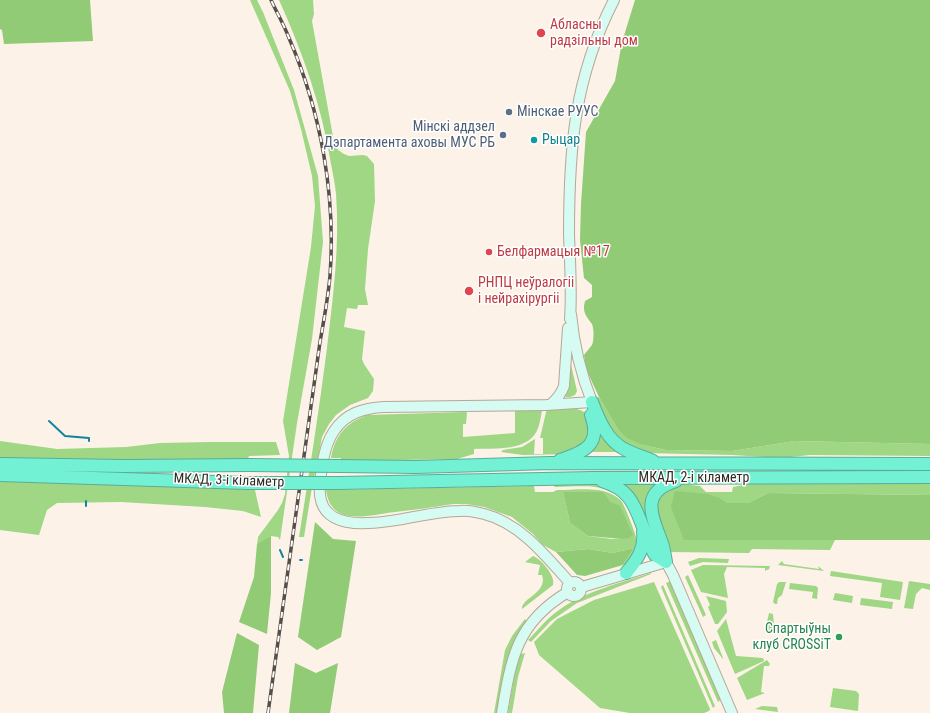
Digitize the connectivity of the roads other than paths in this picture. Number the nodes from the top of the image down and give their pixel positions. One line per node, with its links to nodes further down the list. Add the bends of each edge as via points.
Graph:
1 (614, 0): 2 (main road, via 590,54 574,125 570,189)
2 (570, 316): 3 (main road, via 574,346); 4 (main road, via 564,386)
3 (588, 403): 4 (main road); 5 (highway, via 595,429 592,441 578,454); 6 (highway, via 607,434 619,446)
4 (551, 404): 18 (main road, via 384,406 364,409 338,425 329,440 320,491 322,502 331,514 340,521 352,524 460,511 484,514 526,537 545,554)
5 (550, 463): 6 (highway, МКАД, 2-і кіламетр); 9 (highway, МКАД, 2-і кіламетр)
6 (659, 463): 8 (highway, МКАД, 2-і кіламетр)
7 (0, 464): 9 (highway, МКАД, 3-і кіламетр, bridge)
8 (930, 464)
9 (458, 466)
10 (0, 476): 14 (highway, МКАД, 3-і кіламетр, bridge, via 247,483)
11 (593, 478): 12 (highway, МКАД, 2-і кіламетр); 14 (highway, МКАД, 2-і кіламетр); 15 (highway, via 614,485 625,492 635,506)
12 (696, 478): 13 (highway, МКАД, 2-і кіламетр); 16 (highway, via 663,486 655,493 651,503 652,518)
13 (930, 478)
14 (459, 480)
15 (642, 527): 16 (highway, via 655,555); 17 (highway, via 643,545)
16 (666, 562): 17 (main road); 20 (main road)
17 (626, 573): 18 (main road, via 582,587 576,596 572,595)
18 (569, 588): 19 (main road, via 544,609 519,641 510,666)
19 (502, 713)
20 (732, 713)

